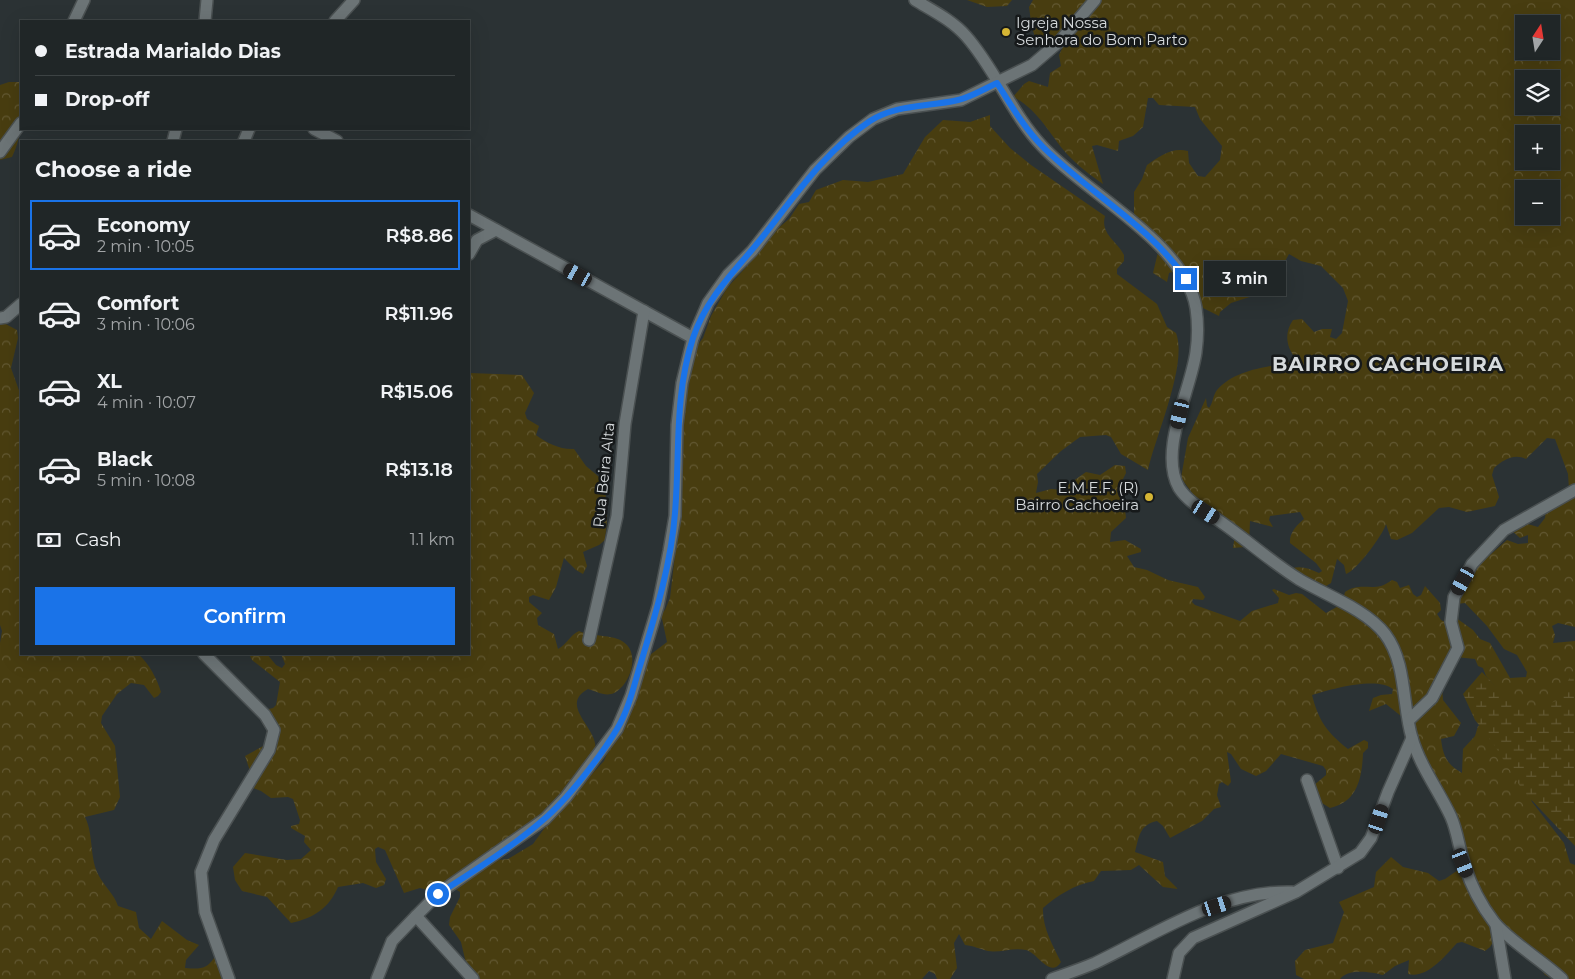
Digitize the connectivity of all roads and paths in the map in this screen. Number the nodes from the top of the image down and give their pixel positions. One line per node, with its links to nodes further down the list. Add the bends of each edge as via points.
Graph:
1 (84, 0): 6 (street)
2 (207, 0): 7 (street)
3 (354, 0): 8 (street)
4 (915, 0): 9 (street, via 945,17 964,34 983,57)
5 (1095, 0): 9 (street, via 1060,41 1032,65)
6 (74, 20)
7 (205, 20)
8 (336, 20)
9 (997, 83): 20 (street, via 961,100 897,109 873,119 849,137 814,170 752,250 728,275 708,303); 24 (street, via 1018,117 1042,146 1151,238 1171,257 1186,279 1196,305 1198,326 1196,354 1174,440 1173,466 1179,488 1194,504 1279,565 1385,633 1399,668)
10 (20, 124): 13 (street)
11 (316, 130): 12 (street)
12 (335, 140)
13 (0, 152)
14 (470, 216): 15 (street)
15 (496, 230): 16 (street, via 477,240); 18 (street)
16 (470, 252)
17 (20, 305): 19 (street)
18 (644, 311): 20 (street); 22 (street, Rua Beira Alta, via 625,424 617,516)
19 (0, 318)
20 (693, 338): 29 (street, via 678,417 675,516 669,551 658,606 625,713 617,729 566,797 544,819 438,894)
21 (1575, 490): 24 (street, via 1504,530 1472,564 1454,597 1451,622 1458,648 1432,698)
22 (589, 640)
23 (205, 655): 31 (street, via 265,716 274,730 269,750 214,840 201,872 204,912)
24 (1409, 720): 25 (street)
25 (1412, 738): 27 (street, via 1371,838 1360,853); 30 (street, via 1450,817 1475,892)
26 (1307, 780): 27 (street)
27 (1338, 868): 28 (street)
28 (1296, 892): 34 (street, via 1246,896 1188,915 1093,964); 35 (street, via 1193,938 1179,953)
29 (416, 916): 32 (street, via 392,941); 33 (street)
30 (1496, 925): 36 (street); 37 (street)
31 (230, 979)
32 (377, 979)
33 (473, 979)
34 (1052, 979)
35 (1173, 979)
36 (1505, 979)
37 (1562, 979)

